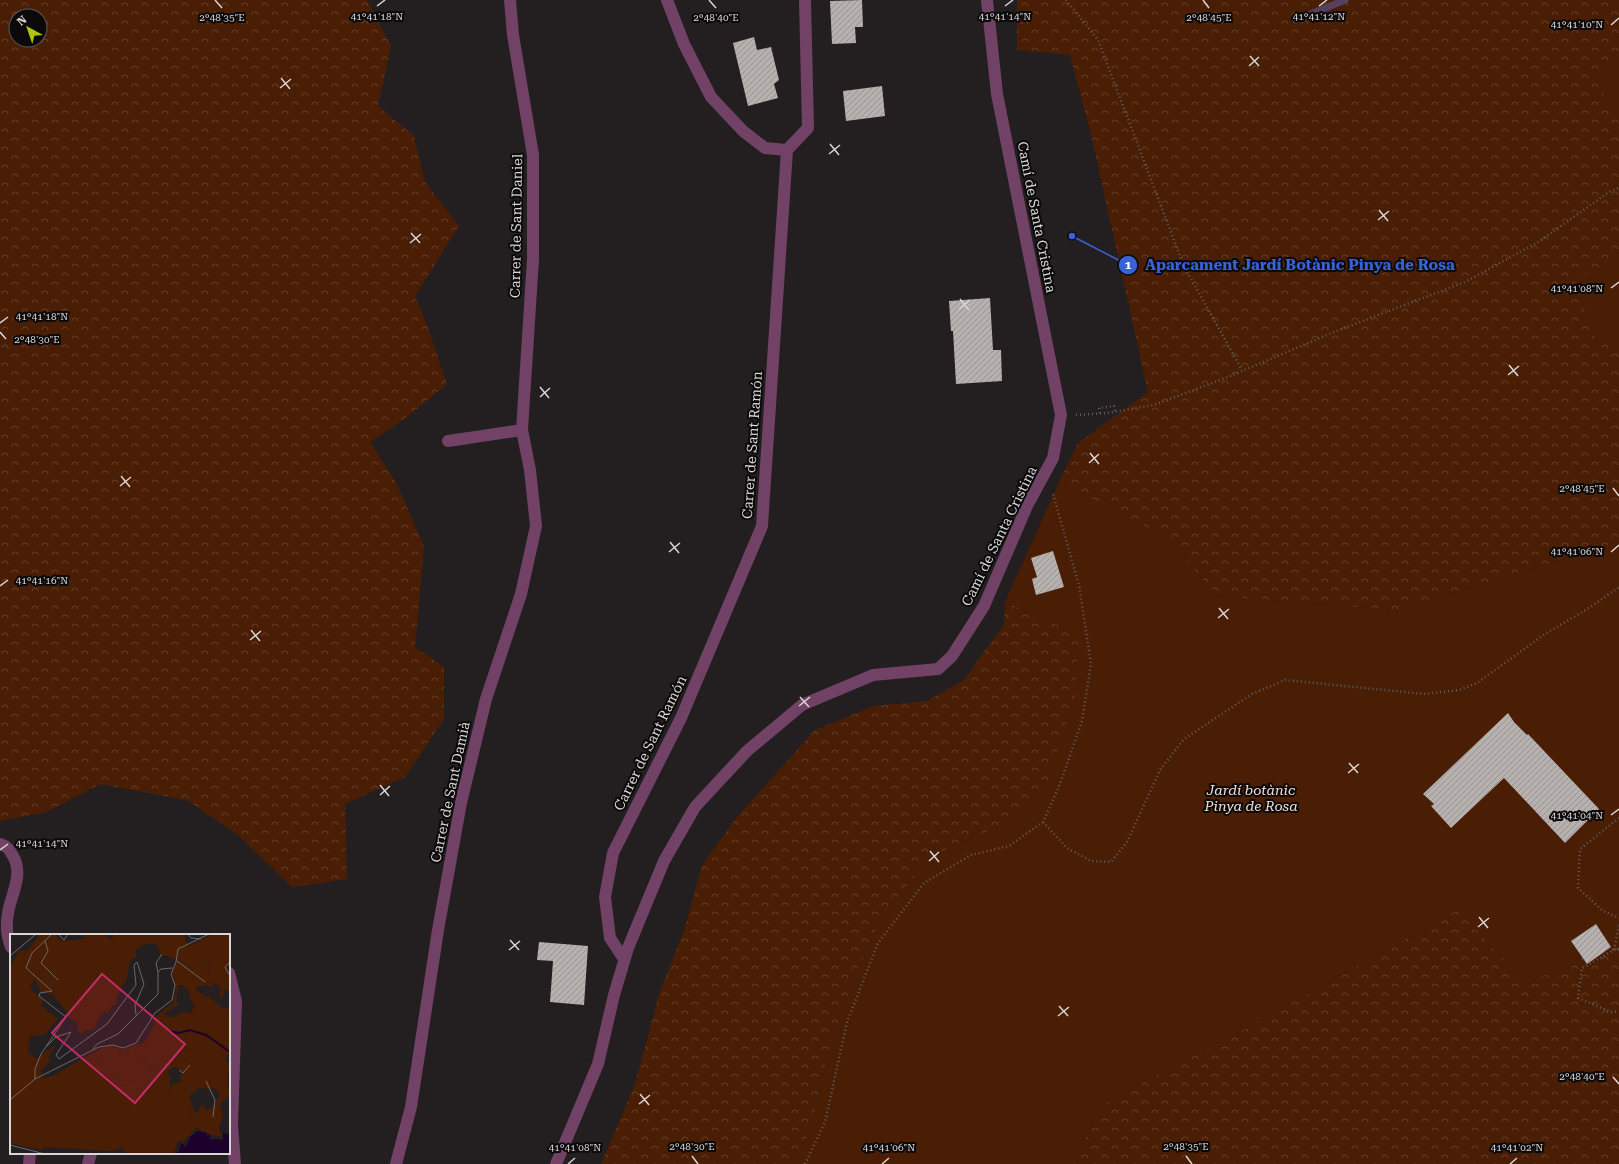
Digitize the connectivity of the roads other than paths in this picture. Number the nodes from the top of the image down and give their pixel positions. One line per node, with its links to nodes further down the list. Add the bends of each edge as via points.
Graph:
1 (510, 0): 6 (street, Carrer de Sant Daniel, via 513,35 533,155 533,259)
2 (667, 0): 5 (street, via 684,44 711,97 743,131 765,148)
3 (805, 0): 5 (street, via 808,128)
4 (987, 0): 10 (street, Camí de Santa Cristina, via 997,94 1060,415 1054,458 1027,506 984,606 952,656 938,669 873,675 802,705 748,751 695,807 664,861)
5 (787, 150): 10 (street, Carrer de Sant Ramón, via 762,526 681,718 613,853 605,897 610,938)
6 (522, 430): 7 (street); 17 (street, Carrer de Sant Damià, via 530,470 536,526 522,594 486,699 461,803 438,930 411,1107)
7 (448, 441)
8 (0, 844): 9 (street, via 7,846 18,864 16,888 8,913)
9 (10, 944)
10 (624, 959): 18 (street, Camí de Santa Cristina, via 598,1064)
11 (230, 977): 16 (street, via 236,1001 232,1125)
12 (30, 1154): 14 (street)
13 (91, 1154): 15 (street)
14 (29, 1164)
15 (88, 1164)
16 (235, 1164)
17 (396, 1164)
18 (556, 1164)

